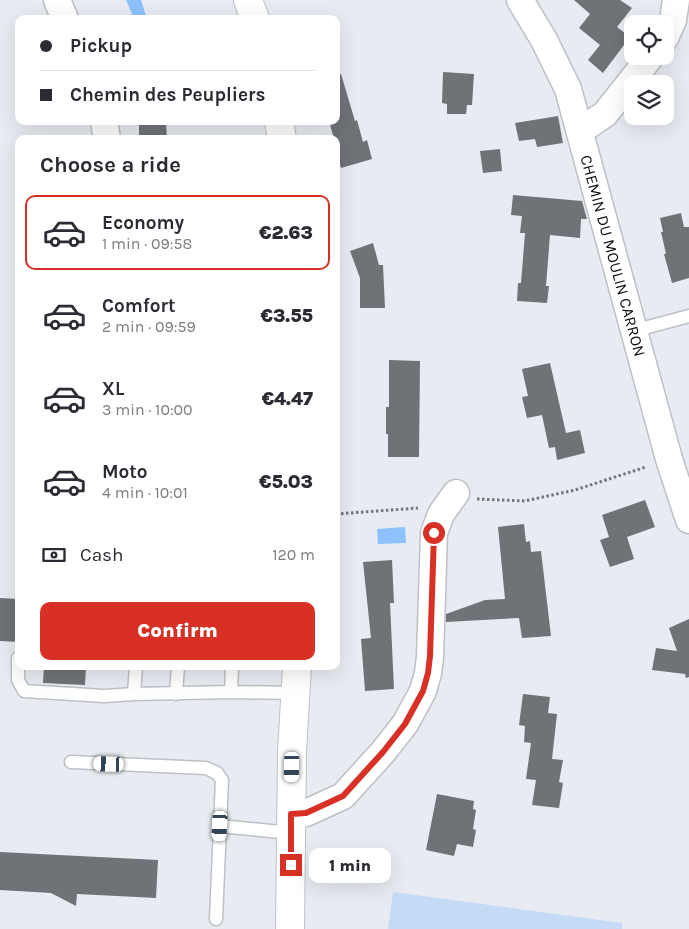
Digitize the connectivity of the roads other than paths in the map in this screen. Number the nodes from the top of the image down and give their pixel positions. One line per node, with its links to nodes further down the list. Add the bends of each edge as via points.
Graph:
1 (57, 0): 5 (street)
2 (248, 0): 6 (street)
3 (520, 0): 9 (street, CHEMIN DU MOULIN CARRON, via 568,89)
4 (676, 0): 7 (street)
5 (63, 15)
6 (253, 15)
7 (674, 15)
8 (644, 65): 9 (street, via 605,114)
9 (580, 132): 11 (street, CHEMIN DU MOULIN CARRON)
10 (689, 316): 11 (lane)
11 (633, 331): 13 (street, CHEMIN DU MOULIN CARRON)
12 (456, 493): 24 (street, via 434,533 430,656 423,691 405,724 343,796 306,813)
13 (689, 520)
14 (18, 670): 21 (lane, via 18,680 24,691 104,696)
15 (136, 670): 21 (lane)
16 (178, 670): 22 (lane)
17 (232, 670): 19 (lane)
18 (297, 670): 20 (street)
19 (231, 692): 20 (lane); 22 (lane)
20 (296, 693): 24 (street)
21 (134, 694): 22 (lane)
22 (176, 694)
23 (71, 762): 25 (lane, via 206,768 217,773 222,780)
24 (291, 824): 25 (lane); 27 (street)
25 (220, 826): 26 (lane)
26 (216, 919)
27 (290, 929)

